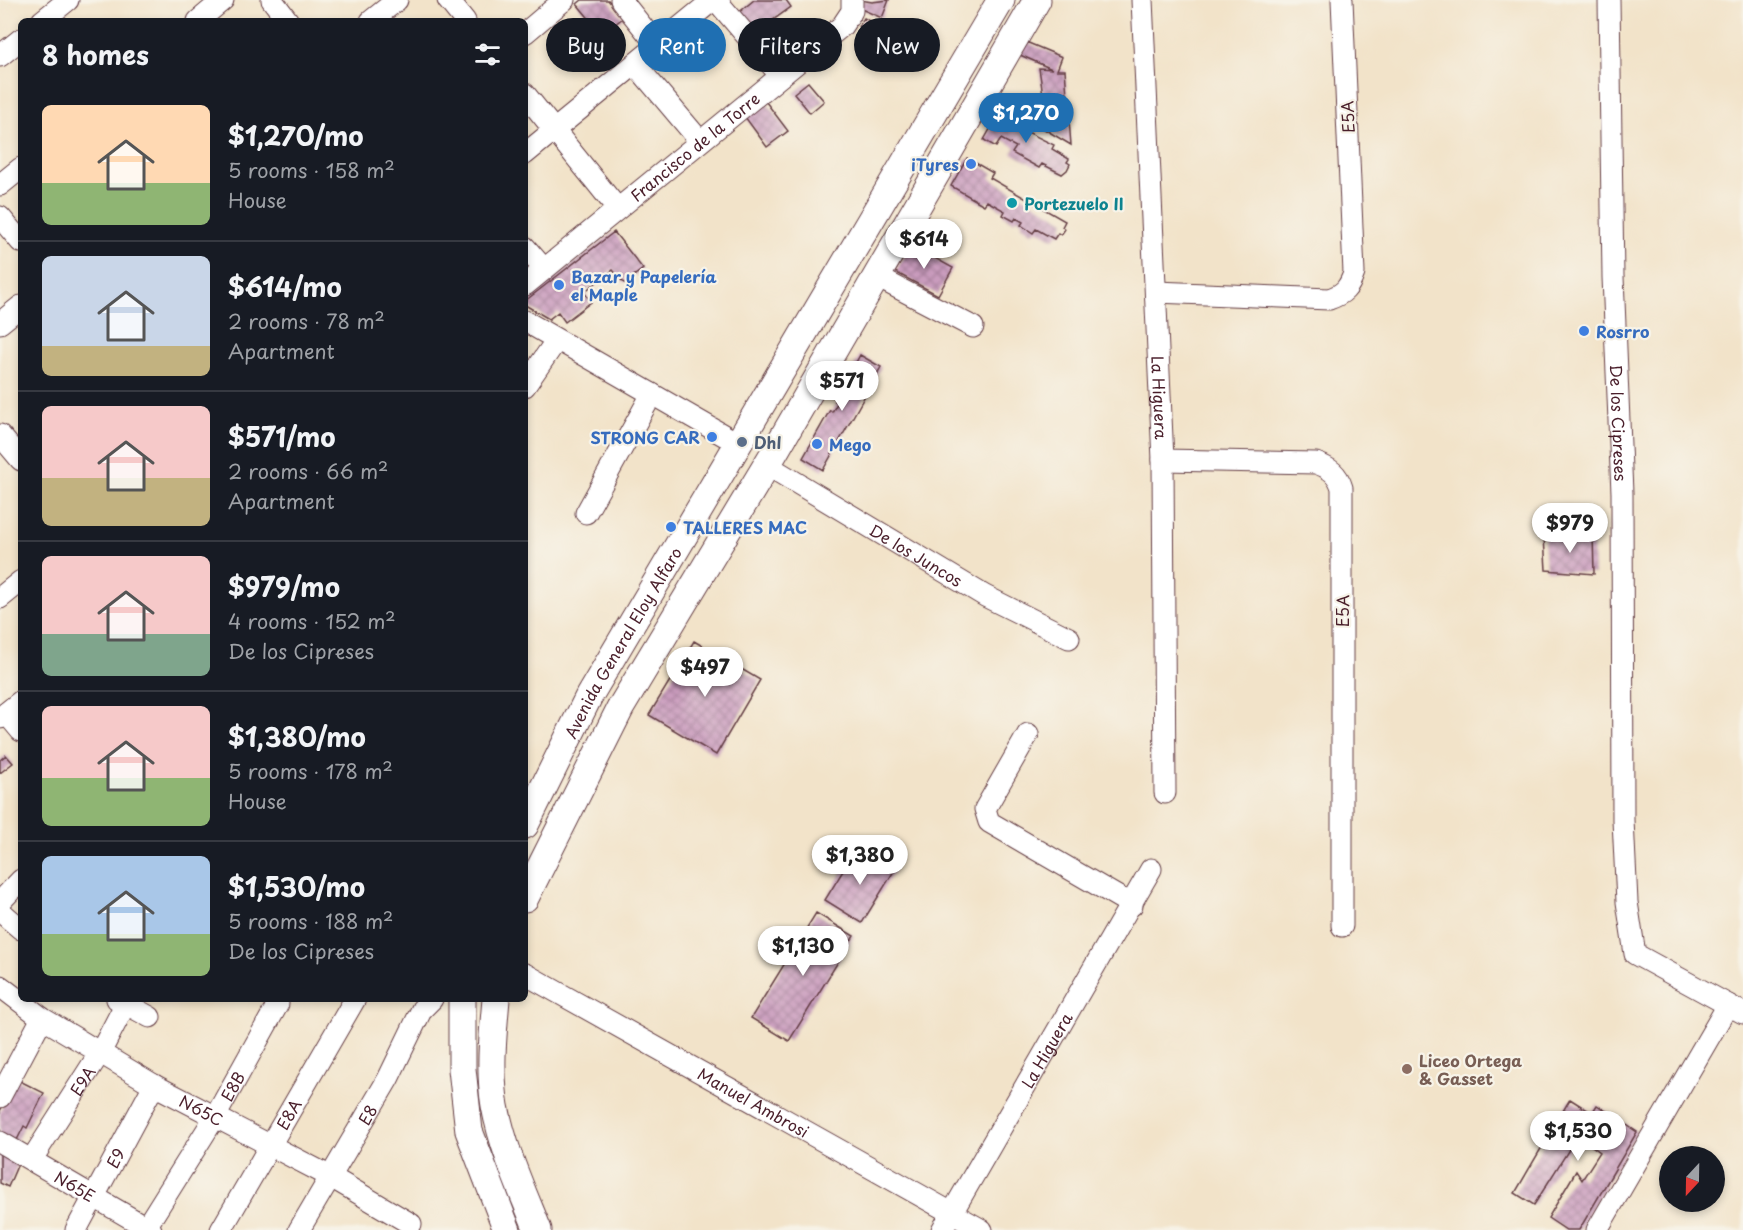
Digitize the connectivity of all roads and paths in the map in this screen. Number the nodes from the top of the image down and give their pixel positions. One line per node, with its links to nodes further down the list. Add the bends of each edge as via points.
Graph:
1 (223, 0): 14 (street)
2 (272, 0): 15 (street)
3 (397, 0): 16 (street)
4 (448, 0): 17 (street)
5 (564, 0): 20 (street)
6 (621, 0): 19 (street)
7 (714, 0): 18 (street); 25 (street)
8 (852, 0): 25 (street, Francisco de la Torre, via 848,20)
9 (1001, 0): 47 (main road, Avenida General Eloy Alfaro)
10 (1036, 0): 37 (main road, Avenida General Eloy Alfaro)
11 (1142, 0): 39 (street, La Higuera)
12 (1342, 0): 39 (street, E5A, via 1354,273 1351,284 1329,299)
13 (1609, 0): 78 (street, De los Cipreses, via 1613,277 1622,493 1627,902 1635,954)
14 (202, 18)
15 (286, 18)
16 (375, 18)
17 (463, 18)
18 (691, 18)
19 (638, 21)
20 (528, 30)
21 (18, 41): 22 (street)
22 (0, 56)
23 (638, 61): 24 (street)
24 (635, 64): 27 (street); 28 (street)
25 (780, 75): 28 (street, Francisco de la Torre)
26 (528, 98): 27 (street)
27 (554, 130): 29 (street); 32 (street)
28 (700, 141): 32 (street, Francisco de la Torre)
29 (528, 152)
30 (18, 170): 31 (street)
31 (0, 185)
32 (617, 208): 36 (street, Francisco de la Torre)
33 (0, 217): 34 (street)
34 (18, 238)
35 (528, 250): 36 (street)
36 (544, 269): 38 (street, Francisco de la Torre)
37 (877, 277): 43 (street); 49 (main road, Avenida General Eloy Alfaro)
38 (528, 282)
39 (1156, 292): 48 (street, La Higuera)
40 (18, 308): 41 (street)
41 (0, 323)
42 (528, 323): 44 (street)
43 (973, 327)
44 (556, 341): 45 (street); 46 (street)
45 (528, 382)
46 (652, 394): 47 (street); 50 (street)
47 (739, 444): 58 (main road, Avenida General Eloy Alfaro, via 589,696)
48 (1163, 460): 57 (street, La Higuera); 66 (street, E5A, via 1316,463 1334,472 1340,480)
49 (767, 465): 53 (street, De los Juncos, via 985,596); 61 (main road, Avenida General Eloy Alfaro, via 621,707)
50 (586, 513)
51 (18, 583): 52 (street)
52 (0, 598)
53 (1069, 638)
54 (9, 711): 55 (street)
55 (18, 726)
56 (1028, 735): 63 (street, via 985,809 989,822)
57 (1165, 794)
58 (528, 819)
59 (1151, 869): 63 (street, La Higuera)
60 (18, 883): 62 (street)
61 (528, 892)
62 (0, 902)
63 (1131, 905): 90 (street, La Higuera)
64 (0, 911): 65 (street)
65 (18, 926)
66 (1342, 926)
67 (528, 976): 90 (street, Manuel Ambrosi)
68 (0, 986): 69 (street, N65C)
69 (18, 1000)
70 (21, 1002): 80 (street, N65C)
71 (123, 1002): 81 (street, E9A)
72 (125, 1002): 79 (street)
73 (353, 1002): 86 (street, E8A)
74 (429, 1002): 88 (street, E8)
75 (462, 1002): 96 (main road, via 462,1070 469,1131)
76 (496, 1002): 97 (main road, via 492,1043 495,1106)
77 (278, 1004): 84 (street, E8B)
78 (1736, 1009): 99 (street)
79 (150, 1017)
80 (42, 1018): 81 (street, N65C); 83 (street)
81 (101, 1051): 82 (street, N65C); 87 (street, E9A)
82 (154, 1085): 84 (street, N65C); 89 (street, E9)
83 (0, 1097)
84 (215, 1117): 86 (street, N65C); 92 (street, E8B)
85 (0, 1142): 87 (street, N65E)
86 (272, 1147): 88 (street, N65C); 94 (street, E8A)
87 (32, 1160): 89 (street, N65E)
88 (331, 1177): 91 (street, N65C); 95 (street, E8)
89 (94, 1196): 92 (street, N65E); 93 (street, E9)
90 (946, 1221): 98 (street, Manuel Ambrosi)
91 (411, 1224)
92 (149, 1228)
93 (76, 1230)
94 (221, 1230)
95 (299, 1230)
96 (507, 1230)
97 (538, 1230)
98 (982, 1230)
99 (1597, 1230)

